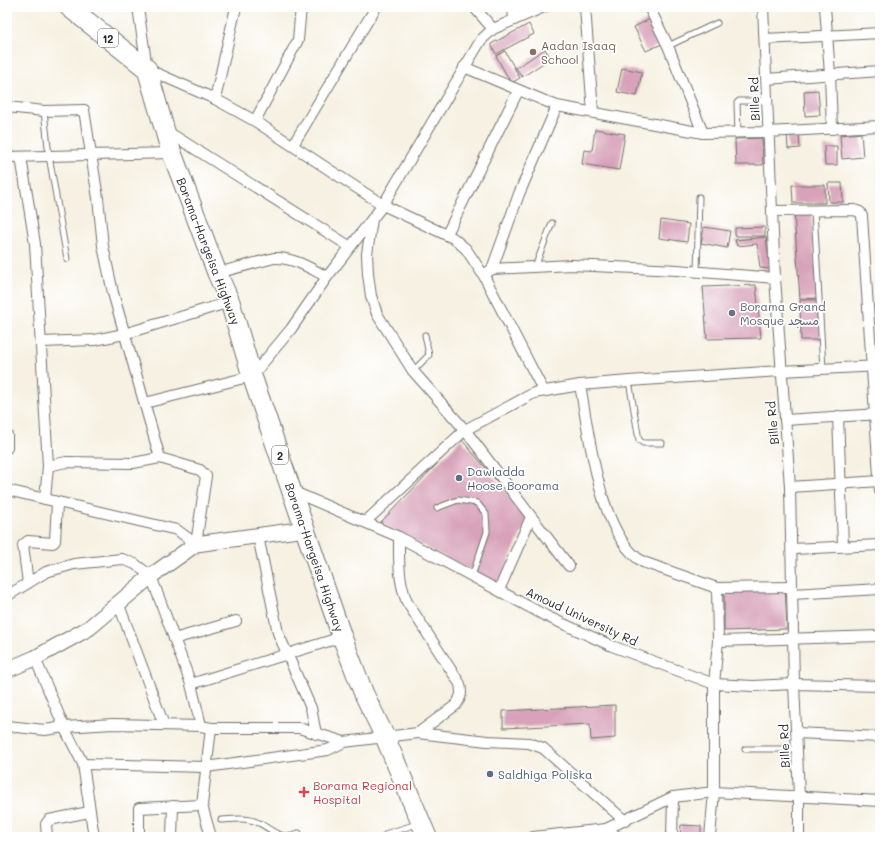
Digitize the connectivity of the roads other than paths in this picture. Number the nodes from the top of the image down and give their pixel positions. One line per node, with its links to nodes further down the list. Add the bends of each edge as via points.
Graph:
1 (70, 7): 21 (highway, 12)
2 (138, 7): 21 (street)
3 (236, 7): 26 (street)
4 (301, 7): 32 (street, via 298,40)
5 (376, 7): 39 (street)
6 (474, 7): 15 (street)
7 (513, 7): 13 (street)
8 (544, 7): 13 (street)
9 (585, 7): 31 (street)
10 (649, 7): 19 (street)
11 (763, 7): 18 (street, Bille Rd)
12 (825, 7): 17 (street)
13 (514, 20): 15 (street)
14 (717, 23): 19 (lane)
15 (493, 29): 20 (street, via 481,40)
16 (880, 33): 17 (street)
17 (827, 36): 18 (street); 23 (street)
18 (765, 39): 24 (street, Bille Rd)
19 (668, 46): 36 (street)
20 (464, 67): 25 (street); 46 (street)
21 (147, 68): 26 (street); 35 (highway, Borama-Hargeisa Highway / 2)
22 (880, 71): 23 (street)
23 (830, 74): 24 (street); 34 (street)
24 (766, 79): 27 (street, Bille Rd)
25 (518, 91): 28 (street); 51 (street)
26 (215, 99): 32 (street)
27 (767, 101): 37 (street, Bille Rd); 38 (lane, via 737,103)
28 (557, 106): 31 (street); 57 (street)
29 (7, 107): 30 (street)
30 (44, 111): 41 (street, via 84,110); 42 (lane)
31 (593, 112): 36 (street)
32 (255, 121): 39 (street)
33 (880, 126): 34 (street)
34 (832, 129): 37 (street)
35 (165, 130): 40 (highway, Borama-Hargeisa Highway / 2); 52 (street)
36 (703, 132): 38 (street)
37 (767, 132): 38 (street); 48 (street, Bille Rd)
38 (738, 133)
39 (293, 145): 46 (street)
40 (172, 153): 41 (street); 56 (highway, Borama-Hargeisa Highway / 2)
41 (90, 155): 42 (street); 61 (street, via 103,246)
42 (49, 156): 44 (street); 53 (lane)
43 (7, 157): 44 (street)
44 (21, 157): 63 (street, via 35,244)
45 (698, 196): 55 (lane)
46 (383, 205): 49 (street); 51 (street)
47 (814, 210): 48 (street); 64 (street, via 854,210 862,216); 65 (lane)
48 (772, 211): 59 (street, Bille Rd)
49 (373, 217): 52 (street); 66 (street, via 368,254 371,296 377,314)
50 (552, 223): 54 (lane)
51 (446, 234): 57 (street, via 466,249)
52 (349, 246): 58 (street)
53 (67, 259)
54 (534, 268): 55 (street, via 572,265); 57 (street)
55 (697, 272): 59 (street)
56 (217, 273): 58 (street, via 282,257); 60 (highway, Borama-Hargeisa Highway / 2)
57 (488, 273): 71 (street)
58 (326, 277): 68 (street, via 291,329)
59 (775, 278): 67 (street, Bille Rd)
60 (230, 302): 61 (street); 68 (highway, Borama-Hargeisa Highway / 2)
61 (124, 334): 63 (street, via 95,340); 72 (street)
62 (425, 335): 66 (lane, via 429,355)
63 (41, 342): 81 (street)
64 (876, 366): 65 (street); 73 (street)
65 (823, 369): 67 (street)
66 (413, 371): 76 (street)
67 (781, 371): 69 (street); 75 (street, Bille Rd)
68 (252, 376): 72 (street); 86 (highway, Borama-Hargeisa Highway / 2)
69 (629, 381): 70 (street); 78 (lane, via 639,440 643,443)
70 (580, 385): 71 (street); 103 (street, via 602,494 611,520 626,548 643,562)
71 (543, 390): 76 (street, via 517,401)
72 (145, 403): 80 (street)
73 (877, 414): 74 (street); 83 (street)
74 (838, 416): 75 (street); 82 (street)
75 (785, 420): 84 (street, Bille Rd)
76 (465, 430): 90 (street); 91 (street)
77 (7, 435): 79 (street)
78 (662, 443)
79 (7, 448)
80 (160, 458): 81 (street, via 133,463 66,462); 95 (street, via 200,470 206,476)
81 (48, 466): 87 (street)
82 (841, 483): 83 (street); 84 (street); 97 (street)
83 (880, 484)
84 (790, 487): 98 (street, Bille Rd)
85 (7, 490): 87 (street)
86 (292, 491): 91 (street, Amoud University Rd); 92 (highway, Borama-Hargeisa Highway / 2)
87 (45, 499): 88 (street)
88 (57, 503): 95 (street, via 177,530); 102 (street, via 55,541 28,541 23,545)
89 (437, 508): 101 (lane, via 458,500 477,503 486,514 487,532)
90 (531, 516): 99 (street); 105 (street)
91 (365, 522): 94 (street, Amoud University Rd)
92 (305, 529): 93 (street); 111 (highway, Borama-Hargeisa Highway / 2)
93 (258, 536): 95 (street); 115 (street, via 278,633)
94 (399, 537): 101 (street, Amoud University Rd); 126 (street, via 398,571 401,588 407,602 460,684 461,691 460,700 456,705)
95 (196, 544): 100 (street)
96 (880, 544): 97 (street)
97 (843, 545): 98 (street)
98 (792, 549): 106 (street, Bille Rd)
99 (569, 566)
100 (151, 576): 102 (street, via 136,564 122,559 74,564 46,572); 108 (street); 112 (street)
101 (472, 576): 105 (street, Amoud University Rd)
102 (28, 583): 107 (street)
103 (717, 588): 106 (street); 114 (street)
104 (880, 588): 106 (street)
105 (499, 590): 119 (street, Amoud University Rd, via 546,616 612,646)
106 (792, 590): 113 (street, Bille Rd)
107 (7, 596)
108 (119, 605): 116 (street, via 89,628); 122 (street)
109 (236, 621): 112 (street)
110 (880, 636): 113 (street)
111 (342, 637): 115 (street); 129 (highway, Borama-Hargeisa Highway / 2, via 364,694)
112 (174, 639): 118 (street)
113 (793, 639): 114 (street); 120 (street, Bille Rd)
114 (718, 641): 119 (street)
115 (287, 654): 118 (street); 128 (street, via 311,708)
116 (35, 658): 117 (street); 124 (street)
117 (7, 670)
118 (190, 684): 125 (street)
119 (714, 684): 120 (street, Amoud University Rd); 136 (street)
120 (794, 684): 121 (street, Amoud University Rd); 127 (street, Bille Rd)
121 (880, 686)
122 (164, 725): 124 (street, via 113,724); 125 (street)
123 (7, 726): 124 (street, via 45,730)
124 (64, 727): 134 (street)
125 (206, 727): 128 (street, via 299,728); 135 (street)
126 (418, 733): 129 (street); 144 (street, via 528,743 543,748)
127 (797, 733): 130 (street); 133 (street, Bille Rd)
128 (316, 734): 131 (street)
129 (385, 737): 131 (street); 146 (highway, Borama-Hargeisa Highway / 2)
130 (880, 737)
131 (344, 742): 135 (street, via 328,750)
132 (745, 749): 133 (lane)
133 (797, 749): 137 (street, Bille Rd)
134 (83, 764): 135 (street); 142 (street)
135 (206, 767): 140 (street)
136 (714, 792): 137 (street); 138 (street); 158 (street)
137 (799, 796): 139 (street); 159 (street, Bille Rd)
138 (673, 797): 144 (street); 157 (street)
139 (880, 801)
140 (202, 805): 141 (street); 152 (street)
141 (173, 806): 150 (street, via 139,808); 151 (street)
142 (89, 812): 148 (street, via 49,820 46,824); 149 (street)
143 (221, 820): 153 (lane, via 249,819)
144 (625, 821): 145 (street)
145 (606, 829): 155 (street); 156 (street)
146 (423, 830): 154 (lane, via 388,833)
147 (299, 833): 153 (lane)
148 (47, 837)
149 (94, 837)
150 (139, 837)
151 (172, 837)
152 (211, 837)
153 (284, 837)
154 (383, 837)
155 (532, 837)
156 (618, 837)
157 (672, 837)
158 (710, 837)
159 (799, 837)

